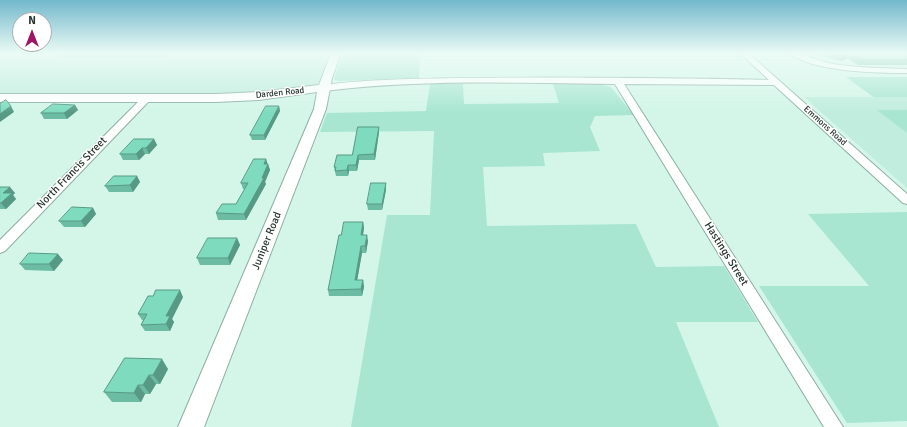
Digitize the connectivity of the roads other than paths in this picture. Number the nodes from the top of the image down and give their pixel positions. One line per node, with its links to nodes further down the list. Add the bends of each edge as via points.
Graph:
1 (328, 73): 5 (street, Juniper Road)
2 (765, 73): 4 (street, Emmons Road)
3 (618, 81): 4 (street); 5 (street, via 384,83); 11 (street, Hastings Street)
4 (776, 83): 8 (street, Emmons Road)
5 (323, 94): 7 (street); 10 (street, Juniper Road, via 320,109)
6 (0, 98): 7 (street)
7 (146, 99): 9 (street, North Francis Street)
8 (907, 200)
9 (0, 248)
10 (191, 427)
11 (834, 427)

